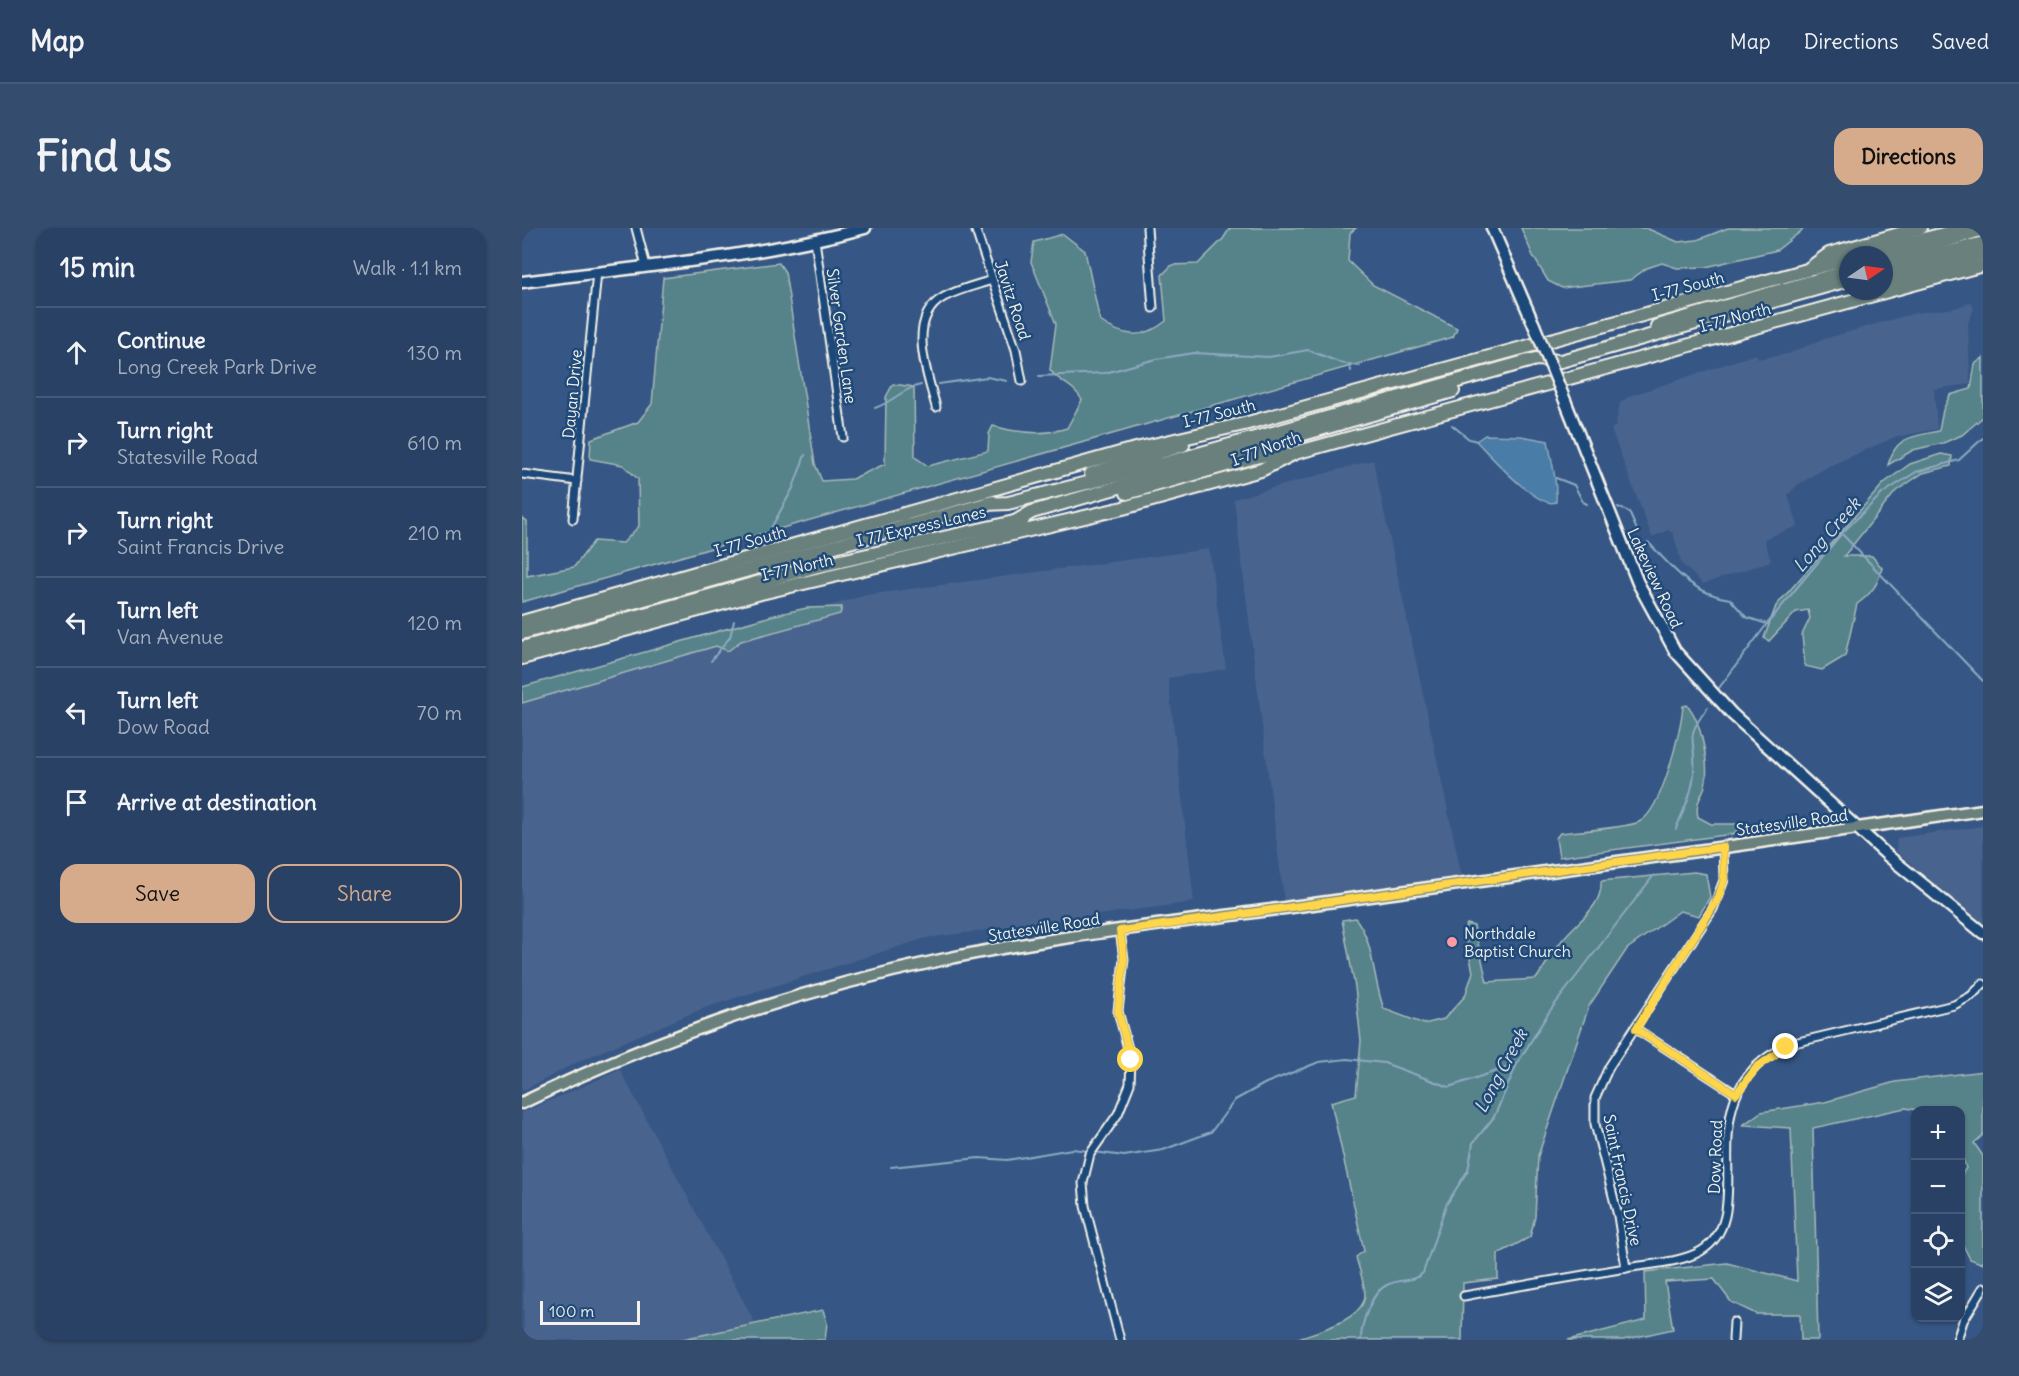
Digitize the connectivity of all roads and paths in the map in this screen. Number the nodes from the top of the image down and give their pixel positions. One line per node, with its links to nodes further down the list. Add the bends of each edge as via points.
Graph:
1 (636, 228): 16 (street)
2 (864, 228): 9 (main road)
3 (975, 228): 22 (street, Javitz Road)
4 (1147, 228): 27 (street)
5 (1492, 228): 29 (main road, Lakeview Road, bridge)
6 (1920, 228): 18 (highway, I-77 South, via 1829,254)
7 (1966, 228): 11 (highway)
8 (1983, 229): 13 (highway)
9 (815, 240): 16 (main road); 34 (street, Silver Garden Lane)
10 (1983, 243): 17 (highway)
11 (1893, 247)
12 (1983, 253): 21 (highway)
13 (1893, 258)
14 (1839, 261): 18 (highway)
15 (1983, 265): 26 (highway, I-77 North)
16 (646, 266): 19 (main road)
17 (1893, 268)
18 (1807, 270): 33 (highway, I-77 South)
19 (597, 272): 23 (main road); 37 (street, Dayan Drive)
20 (1839, 274): 28 (highway)
21 (1893, 278)
22 (992, 280): 31 (street, Javitz Road, via 1016,350); 32 (street, via 944,297 927,316 922,342)
23 (522, 282)
24 (1839, 282): 28 (highway)
25 (1840, 300): 26 (highway)
26 (1833, 307): 35 (highway, I-77 North)
27 (1153, 308)
28 (1579, 352): 29 (highway, via 1558,354)
29 (1549, 360): 30 (highway, via 1536,359); 46 (main road, Lakeview Road, bridge, via 1638,583 1674,651 1718,701)
30 (1519, 368): 38 (highway, via 1166,464 1008,503); 40 (highway, via 1032,512)
31 (1022, 381)
32 (936, 408)
33 (1244, 424): 38 (highway, I 77 Express Lanes, via 1149,457); 41 (highway, I-77 South, via 1127,451)
34 (843, 437)
35 (1295, 453): 40 (highway, I 77 Express Lanes, via 1259,456); 44 (highway, I-77 North, via 1261,470 1123,508 761,593)
36 (522, 474): 37 (street)
37 (577, 481): 39 (street, Dayan Drive)
38 (986, 504): 42 (highway, I 77 Express Lanes)
39 (573, 519)
40 (1015, 522): 43 (highway, I 77 Express Lanes, via 814,567)
41 (522, 622)
42 (522, 633)
43 (522, 648)
44 (522, 658)
45 (1983, 810): 46 (main road, Statesville Road)
46 (1860, 828): 47 (main road, Statesville Road); 49 (main road, Lakeview Road, via 1888,856)
47 (1723, 847): 48 (main road, Statesville Road); 51 (street, Saint Francis Drive, via 1724,880 1718,899)
48 (1120, 931): 53 (main road, Statesville Road, via 978,952 838,984 668,1039); 58 (street, via 1124,959 1118,1011 1131,1060 1130,1084 1118,1114 1090,1155 1083,1183 1085,1206)
49 (1983, 933)
50 (1983, 984): 52 (street, Dow Road, via 1964,1000 1943,1008 1786,1047 1757,1067)
51 (1636, 1029): 52 (street); 54 (street, Saint Francis Drive, via 1597,1090 1594,1106)
52 (1736, 1094): 54 (street, Dow Road, via 1726,1132 1726,1210 1720,1233 1693,1254)
53 (522, 1103)
54 (1626, 1268): 56 (street, Dow Road)
55 (1983, 1288): 60 (street, via 1963,1321)
56 (1464, 1296)
57 (1734, 1322): 59 (street)
58 (1120, 1340)
59 (1733, 1340)
60 (1957, 1340)

